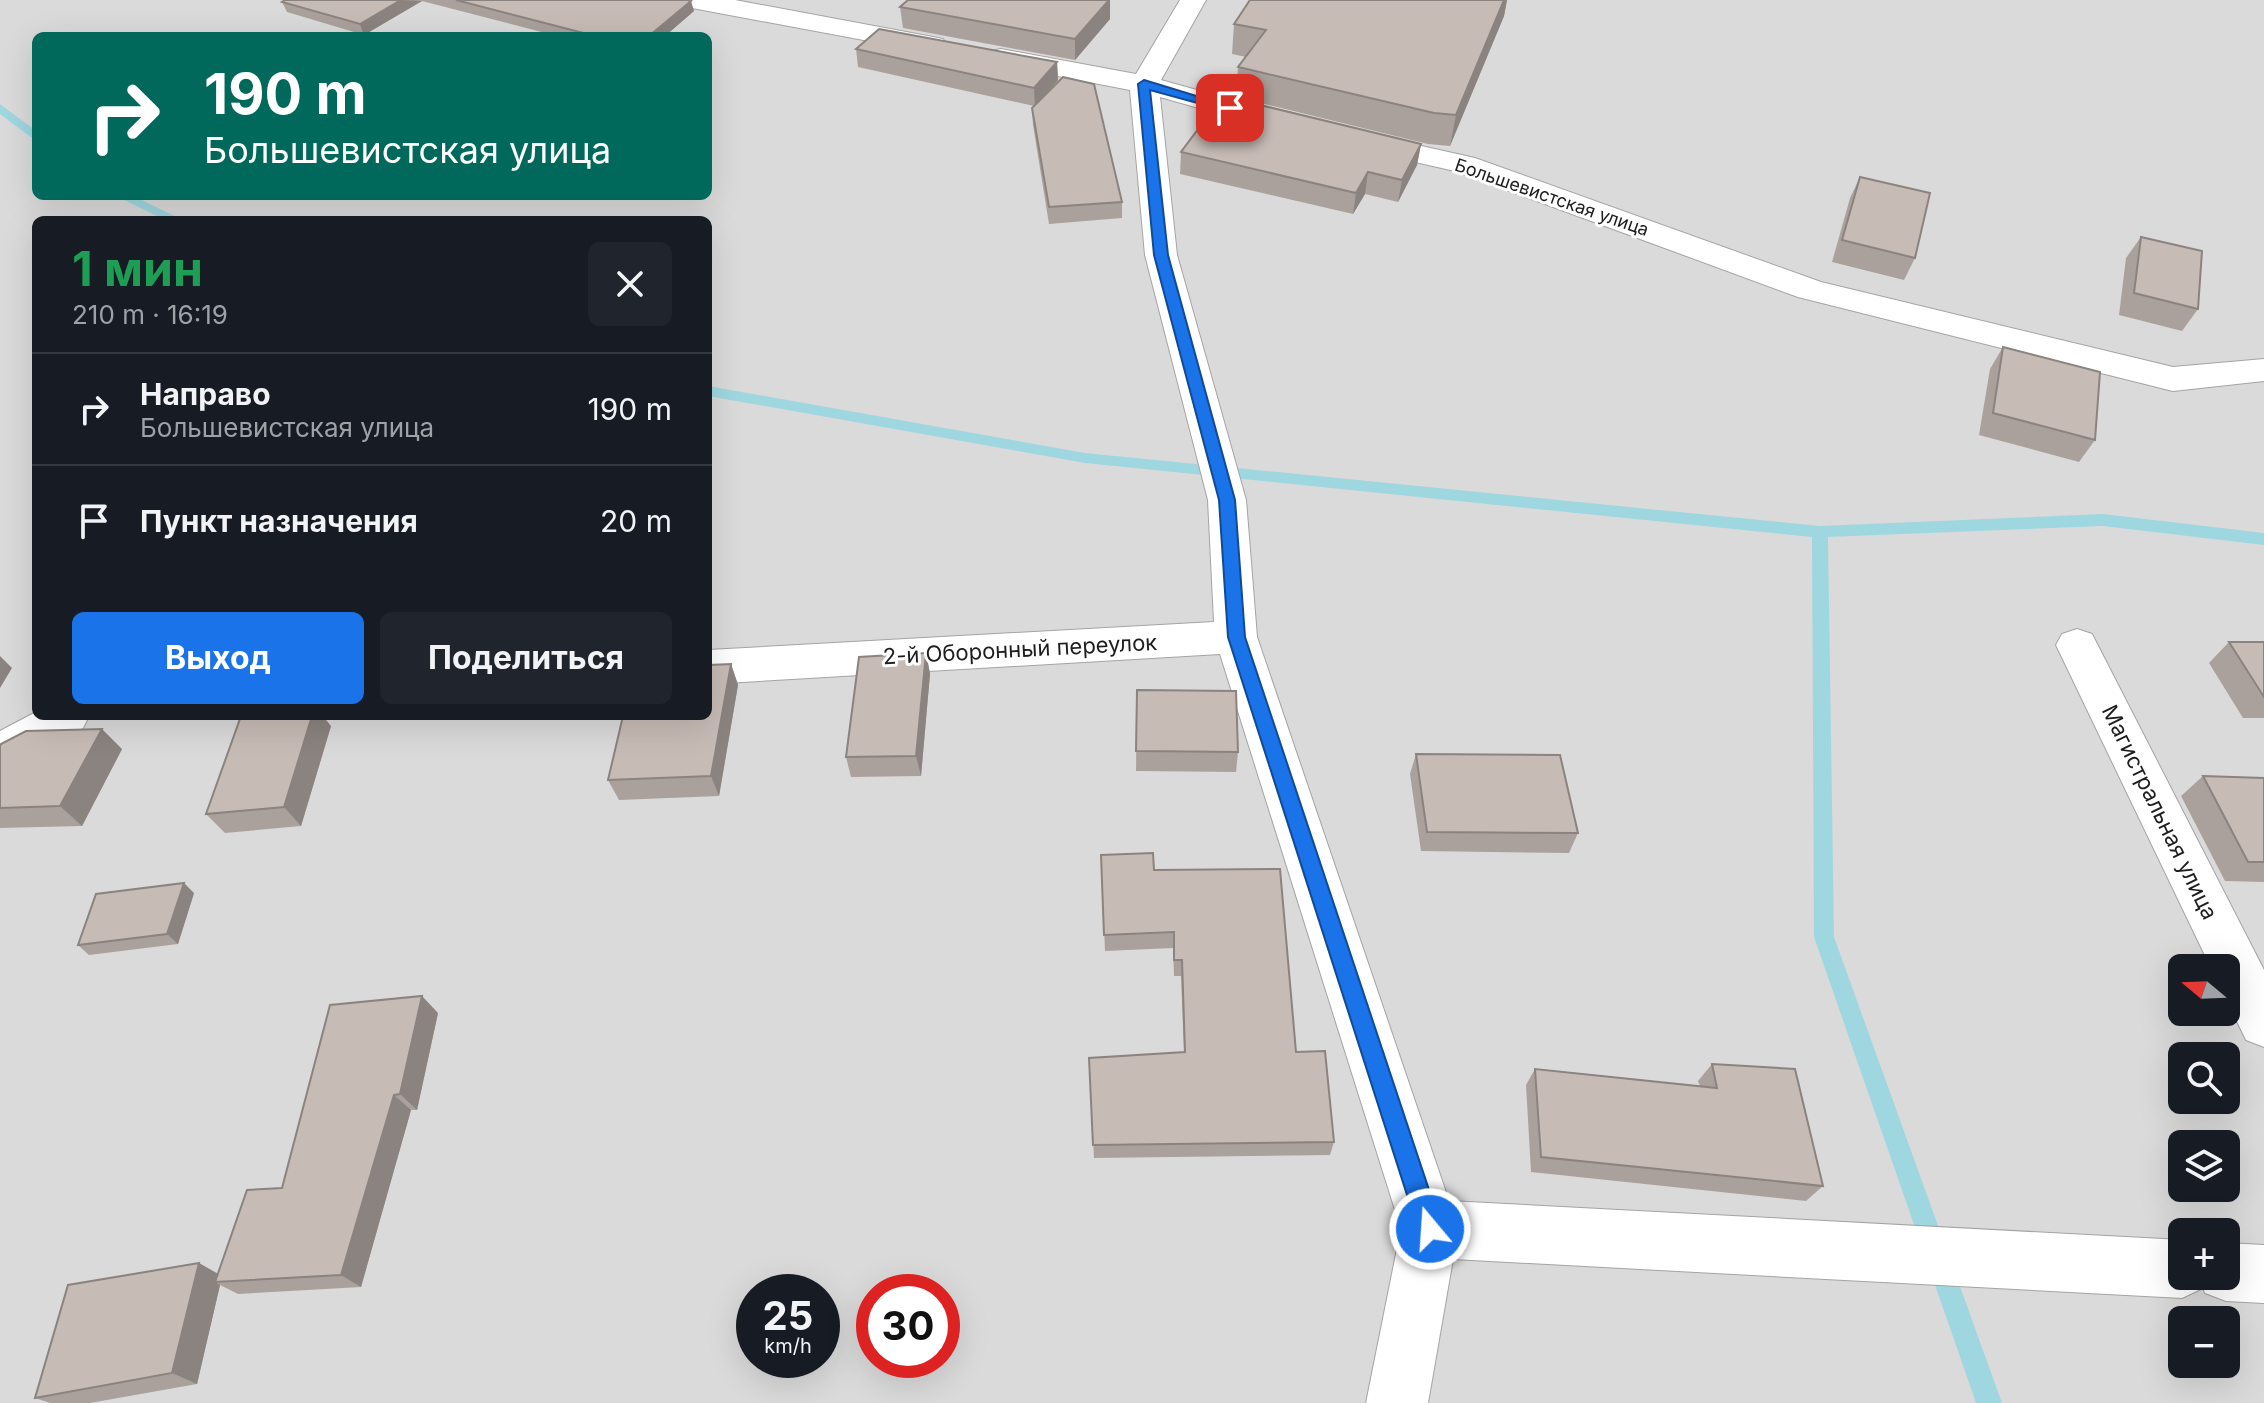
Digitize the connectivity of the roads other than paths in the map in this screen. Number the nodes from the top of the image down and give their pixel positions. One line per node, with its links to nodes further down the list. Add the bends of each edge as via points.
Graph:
1 (692, 0): 3 (street, Большевистская улица)
2 (1193, 0): 3 (street)
3 (1144, 84): 4 (street, Большевистская улица, via 1464,164 1810,290 2173,379); 5 (street, via 1161,255 1227,500)
4 (2264, 370)
5 (1236, 637): 7 (street, 2-й Оборонный переулок); 11 (street)
6 (2077, 645): 10 (street, Магистральная улица)
7 (712, 667)
8 (60, 720): 9 (street)
9 (0, 752)
10 (2264, 1023)
11 (1430, 1229): 12 (street); 15 (street)
12 (2168, 1268)
13 (2240, 1273): 14 (street)
14 (2264, 1274)
15 (1397, 1403)

